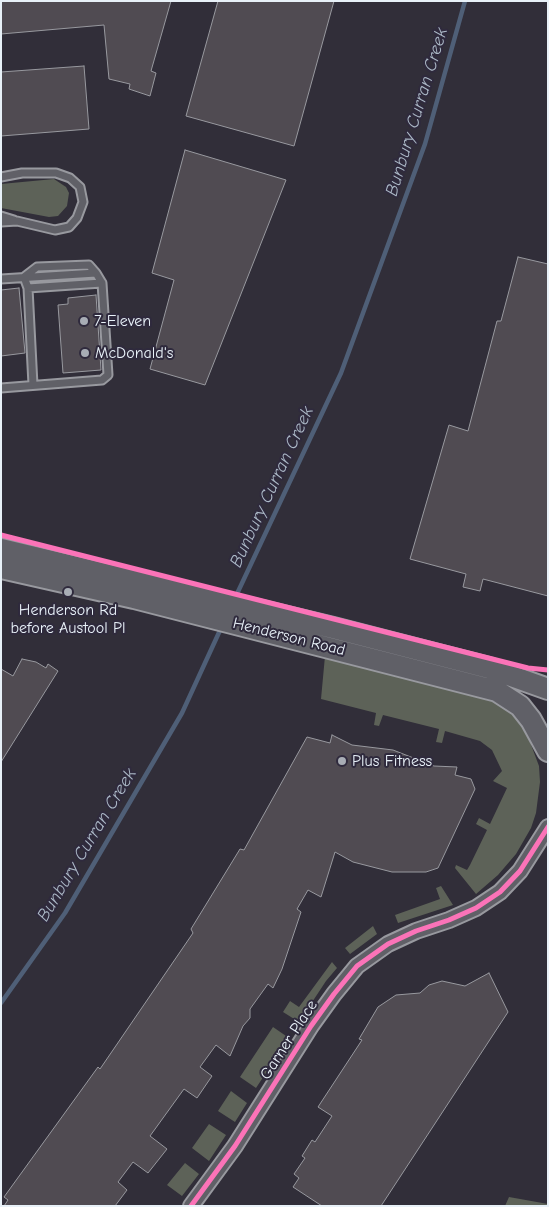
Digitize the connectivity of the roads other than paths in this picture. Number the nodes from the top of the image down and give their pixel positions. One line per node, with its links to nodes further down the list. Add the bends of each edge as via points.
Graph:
1 (1, 177): 3 (lane, via 56,173 70,178 80,188 83,202 77,218 69,227 54,230)
2 (1, 216): 3 (lane)
3 (17, 221): 4 (lane)
4 (1, 222)
5 (24, 277): 6 (lane); 7 (lane, via 96,273); 8 (lane)
6 (1, 279)
7 (102, 283): 8 (lane); 9 (lane, via 106,379)
8 (28, 288): 9 (lane)
9 (33, 385): 10 (lane)
10 (1, 388)
11 (1, 549): 13 (main road, Henderson Road)
12 (1, 568): 13 (main road, Henderson Road)
13 (138, 590): 14 (main road, Henderson Road)
14 (329, 637): 15 (main road, Henderson Road); 19 (main road, Henderson Road, via 497,691 520,706)
15 (489, 668): 16 (main road); 17 (main road, Henderson Road)
16 (548, 676)
17 (548, 689)
18 (548, 730): 19 (main road)
19 (548, 749)
20 (548, 827): 21 (street, Garner Place, via 520,871 500,892 476,908 388,944 357,966 311,1026 236,1146)
21 (191, 1206)

